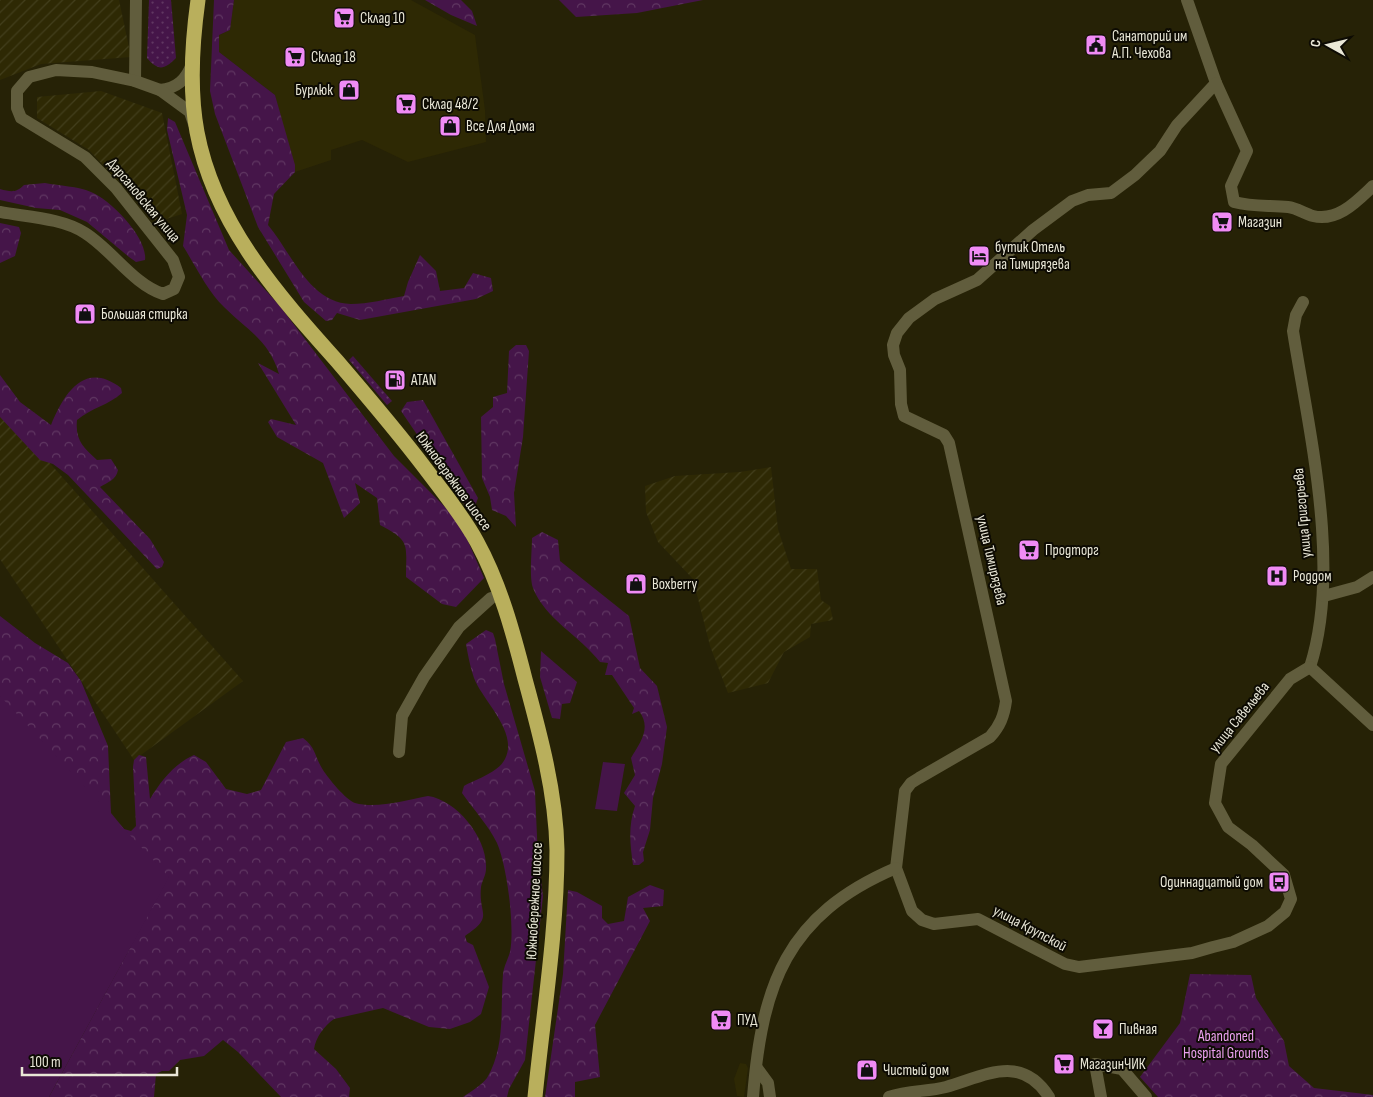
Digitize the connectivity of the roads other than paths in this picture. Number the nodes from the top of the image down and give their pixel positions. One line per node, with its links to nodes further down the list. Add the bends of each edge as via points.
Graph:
1 (136, 0): 6 (street)
2 (193, 0): 5 (highway, Южнобережное шоссе, via 188,46)
3 (198, 0): 5 (highway, Южнобережное шоссе)
4 (1187, 0): 7 (street)
5 (190, 69): 8 (street, via 172,88); 9 (highway, Южнобережное шоссе); 10 (highway, Южнобережное шоссе)
6 (135, 81): 8 (street, Дарсановская улица); 12 (street, Дарсановская улица, via 92,72 56,70 30,77 17,91 17,108 21,118 85,157 116,188 173,260 179,277 174,289 162,294 148,289 86,233 70,225)
7 (1216, 83): 11 (street, via 1247,151 1231,186 1234,202 1249,206 1290,207 1315,216 1334,215 1353,205); 20 (street, улица Тимирязева, via 1135,176 1111,193 1088,195 1072,201 1033,230 977,280 935,299 909,318 897,332 893,345 900,370 904,416 944,435 949,443 1006,701 999,727 990,737 911,784 903,801)
8 (160, 90): 9 (street, Дарсановская улица)
9 (190, 112): 10 (street); 16 (highway, Южнобережное шоссе, via 191,134 212,200 231,244 271,301 382,428 448,513 470,550)
10 (197, 132): 24 (highway, Южнобережное шоссе, via 207,170 248,252 274,289 391,423 466,523 479,544 499,592 539,727 557,849)
11 (1373, 186)
12 (0, 212)
13 (1303, 302): 15 (street, улица Григорьева, via 1293,331 1319,492)
14 (1373, 577): 15 (street, via 1357,587)
15 (1324, 596): 17 (street, улица Григорьева)
16 (491, 598): 19 (street, via 459,627 424,678 402,716); 23 (highway, Южнобережное шоссе, via 532,742 545,813 548,854)
17 (1310, 668): 18 (street); 21 (street, улица Савельева, via 1290,679 1221,764 1215,803 1228,827 1284,875 1291,899 1285,912)
18 (1373, 725)
19 (399, 752)
20 (896, 868): 21 (street, улица Крупской, via 912,911 922,920 934,924 978,919 1065,964 1079,967 1192,953 1233,942); 22 (street, via 876,876 835,904 792,946 771,990)
21 (1268, 926)
22 (757, 1068): 25 (street); 26 (street, via 768,1083)
23 (527, 1097)
24 (535, 1097)
25 (753, 1097)
26 (770, 1097)
27 (890, 1097): 28 (street, via 905,1092 945,1088 985,1073 1010,1071 1024,1074 1040,1084)
28 (1049, 1097)
29 (1101, 1097): 30 (street, via 1095,1064 1122,1069)
30 (1146, 1097)

